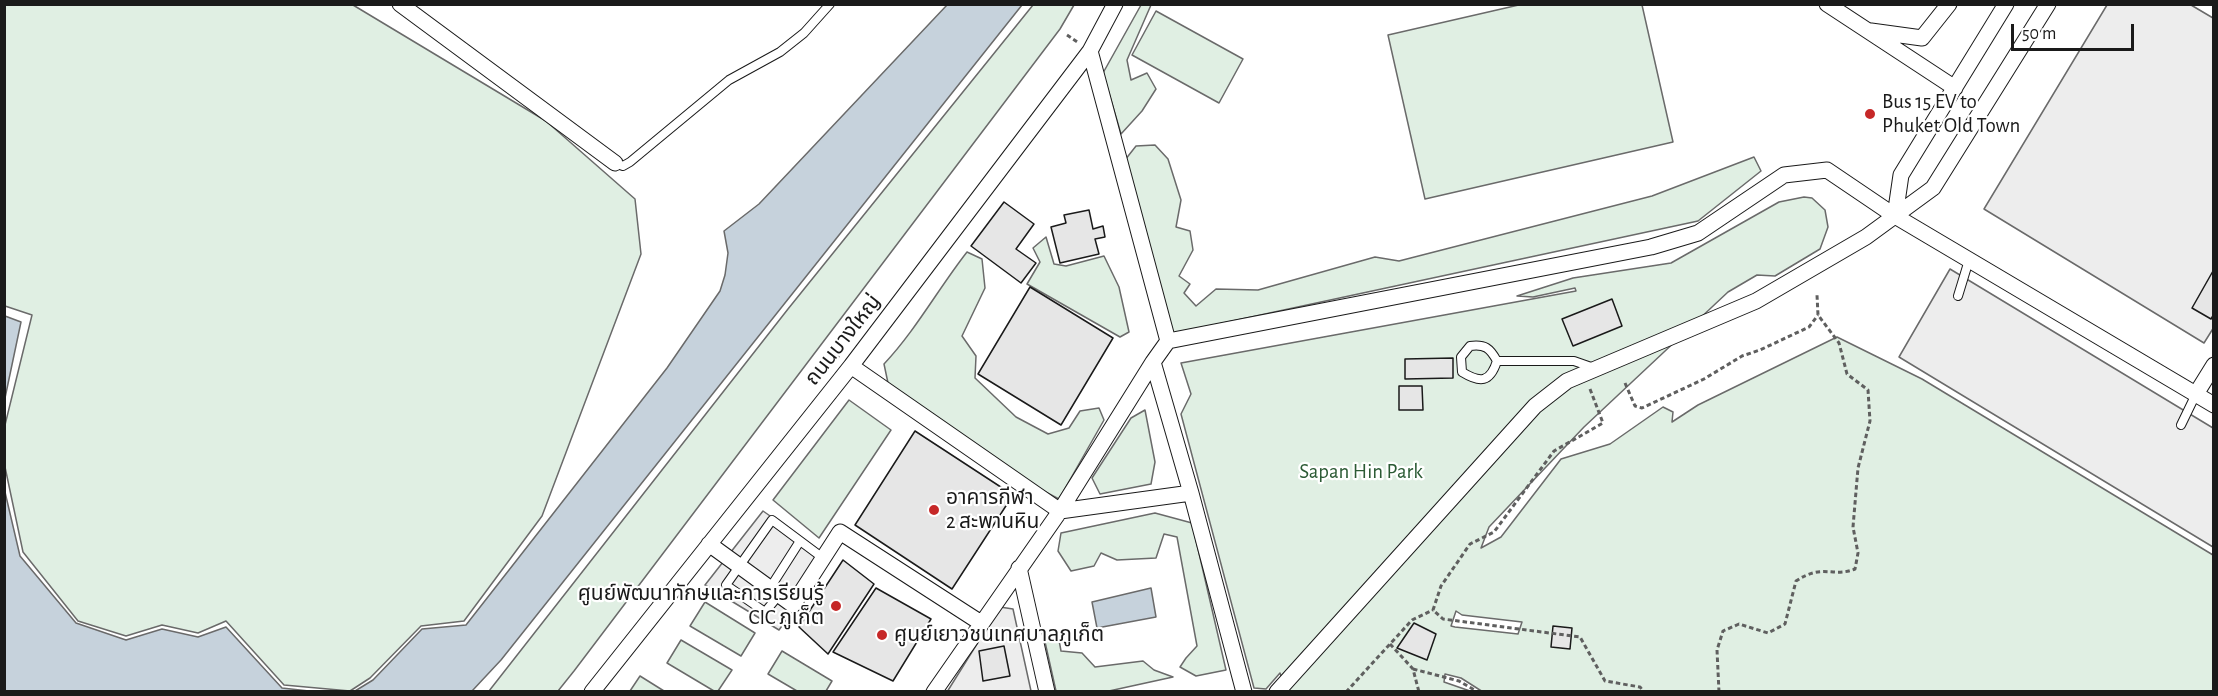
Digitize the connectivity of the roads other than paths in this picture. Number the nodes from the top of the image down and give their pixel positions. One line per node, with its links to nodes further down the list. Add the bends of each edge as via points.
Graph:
1 (400, 4): 11 (street)
2 (830, 4): 11 (lane, via 780,52 729,80 630,162 623,166)
3 (1115, 4): 9 (street, ถนนบางใหญ่)
4 (1827, 4): 8 (street)
5 (1949, 4): 8 (street, via 1922,38)
6 (2006, 4): 10 (street)
7 (2048, 4): 12 (street, via 1932,188)
8 (1868, 31): 10 (street)
9 (1090, 51): 15 (street); 19 (street, ถนนบางใหญ่)
10 (1955, 88): 12 (street, via 1901,175)
11 (615, 164)
12 (1895, 216): 13 (street); 15 (street, via 1827,170 1784,174 1698,233 1651,246); 20 (street, via 1756,301)
13 (1969, 260): 14 (lane); 21 (street)
14 (1958, 296)
15 (1168, 341): 17 (street)
16 (1497, 361): 16 (lane, via 1490,349 1470,346 1461,357 1462,372 1475,380 1485,379 1493,373); 20 (lane, via 1574,361)
17 (1153, 362): 24 (street); 25 (street)
18 (2214, 365): 21 (street)
19 (850, 366): 25 (street); 27 (street, ถนนบางใหญ่)
20 (1596, 369): 37 (street, via 1567,381 1535,406)
21 (2196, 394): 22 (street); 23 (lane)
22 (2214, 405)
23 (2181, 425)
24 (1191, 493): 25 (street); 36 (street)
25 (1060, 511): 30 (street)
26 (800, 542): 28 (lane); 29 (lane, via 772,520); 31 (lane)
27 (709, 544): 29 (street); 33 (street, ถนนบางใหญ่)
28 (823, 558): 31 (street, via 793,605); 32 (street, via 840,532)
29 (739, 566): 31 (street); 31 (lane, via 726,585 765,612)
30 (1019, 568): 32 (street); 35 (street)
31 (775, 592)
32 (981, 623): 34 (street)
33 (592, 692)
34 (934, 692)
35 (1047, 692)
36 (1244, 692)
37 (1276, 692)

